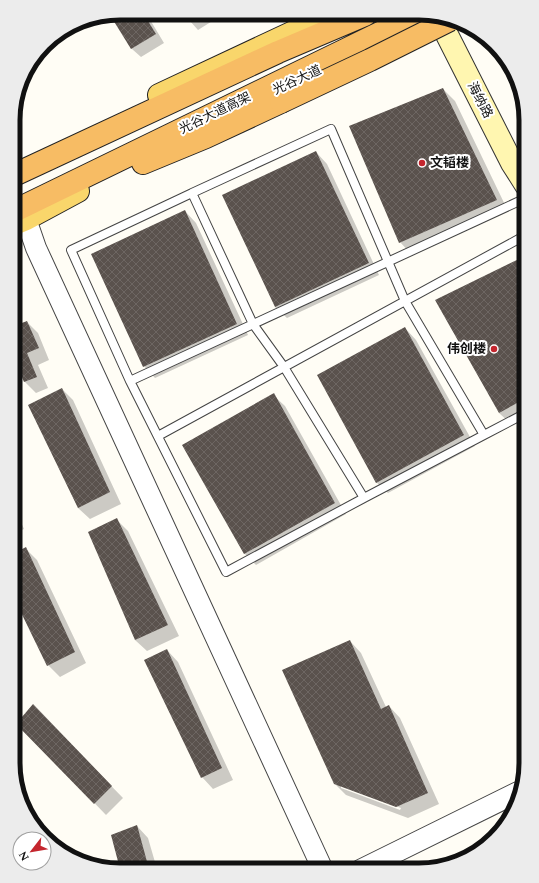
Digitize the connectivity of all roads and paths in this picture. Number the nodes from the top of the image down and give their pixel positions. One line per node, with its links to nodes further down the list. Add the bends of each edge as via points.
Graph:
1 (320, 20): 9 (main road)
2 (324, 20): 8 (highway)
3 (351, 20): 8 (highway)
4 (407, 20): 15 (highway, 光谷大道高架)
5 (421, 20): 12 (main road, 光谷大道, via 179,136)
6 (441, 22): 11 (main road, 海纳路)
7 (444, 23): 12 (highway, bridge, via 206,137)
8 (278, 52): 10 (highway)
9 (20, 160)
10 (20, 172)
11 (519, 174)
12 (86, 186): 16 (main road, 光谷大道)
13 (192, 192): 19 (lane, via 331,129); 21 (lane); 23 (lane, via 71,250)
14 (519, 201): 19 (lane)
15 (20, 217)
16 (20, 217)
17 (20, 222): 29 (street, via 39,255)
18 (519, 241): 20 (lane)
19 (387, 262): 20 (lane); 21 (lane)
20 (405, 301): 22 (lane); 25 (lane)
21 (253, 324): 22 (lane); 23 (lane)
22 (284, 367): 26 (lane); 27 (lane)
23 (130, 381): 26 (lane)
24 (519, 417): 25 (lane)
25 (484, 435): 27 (lane)
26 (158, 436): 27 (lane, via 226,572)
27 (364, 498)
28 (514, 794): 30 (street)
29 (320, 863)
30 (374, 863)

